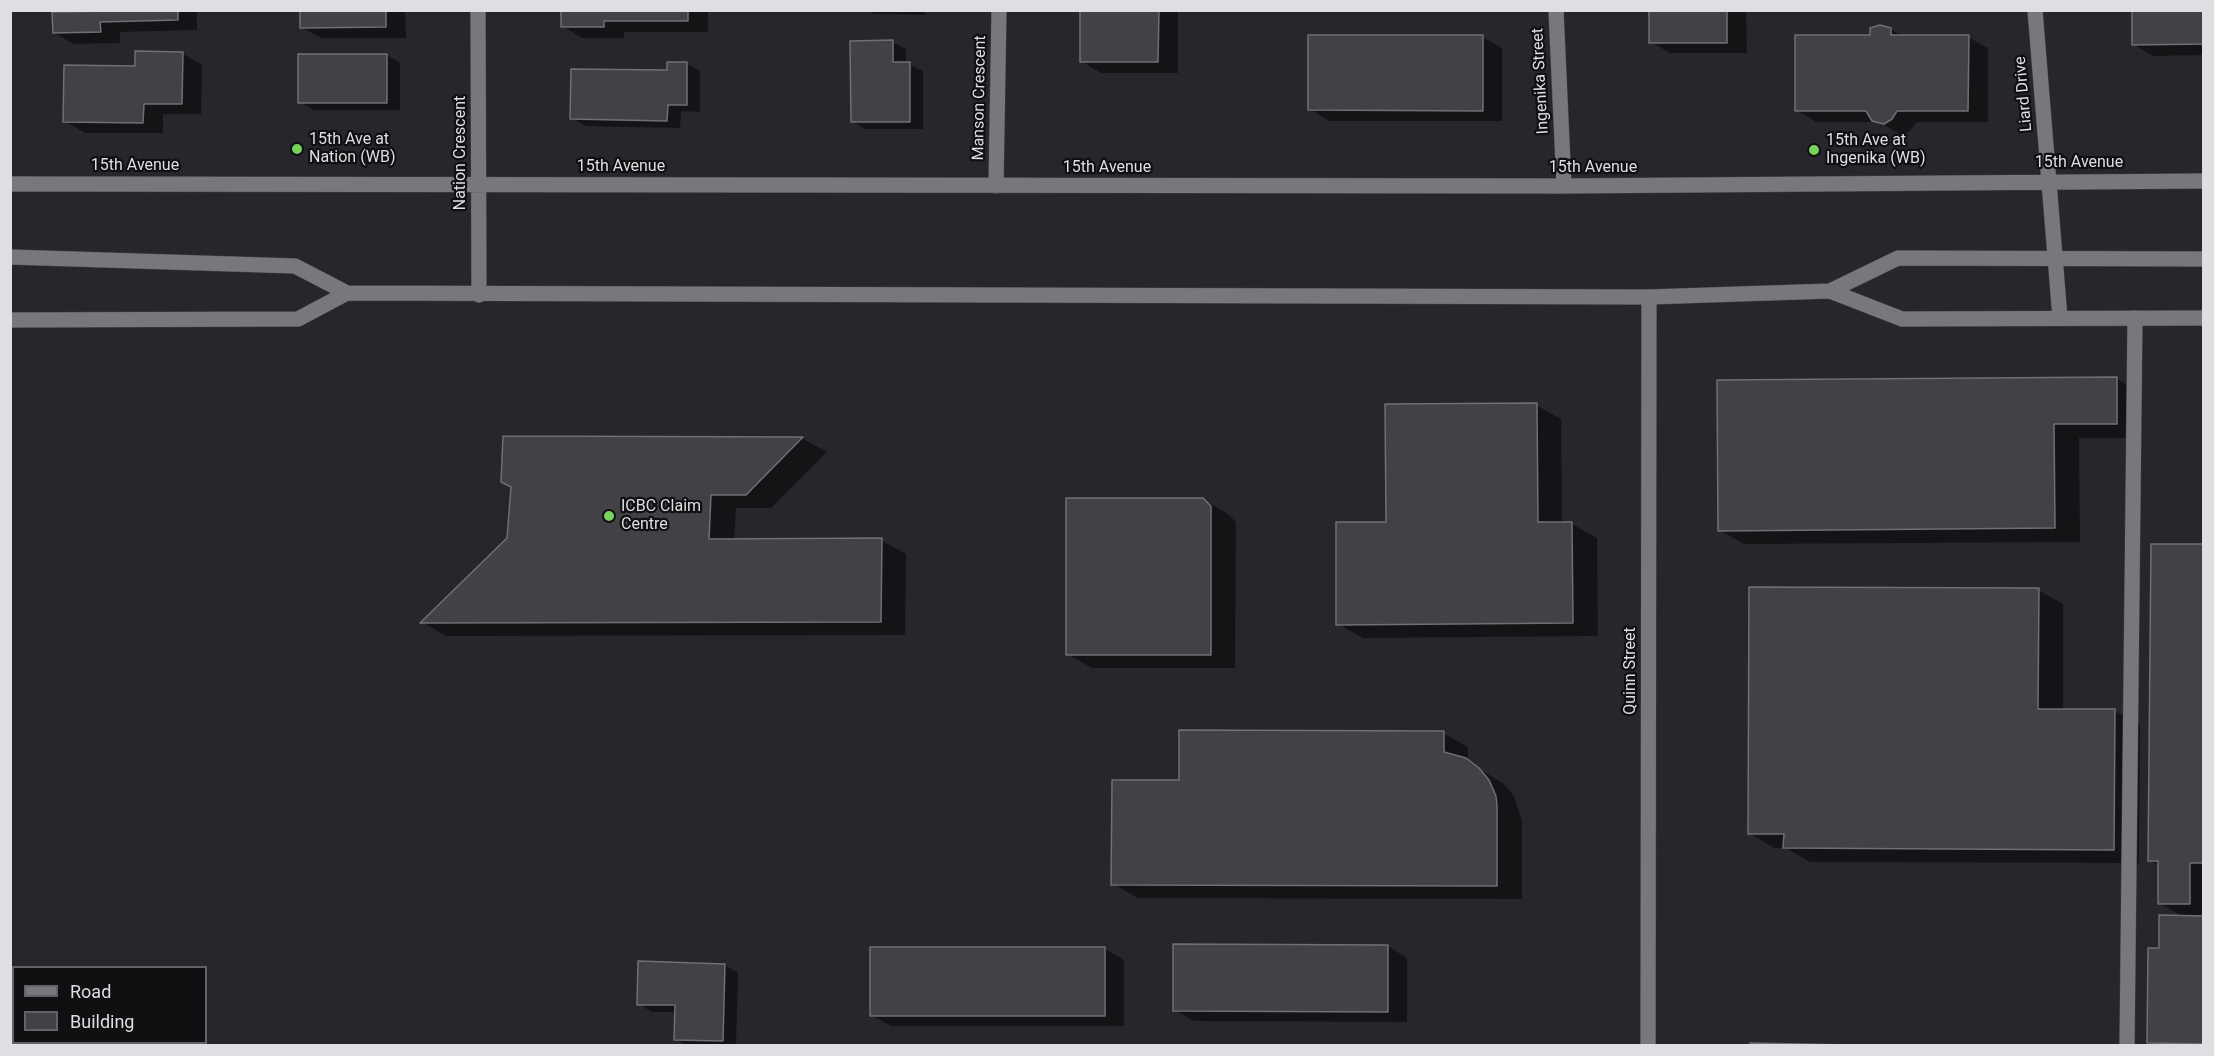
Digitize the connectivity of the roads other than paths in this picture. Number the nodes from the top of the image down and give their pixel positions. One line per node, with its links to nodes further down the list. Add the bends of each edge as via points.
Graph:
1 (478, 10): 8 (street, Nation Crescent)
2 (999, 10): 9 (street, Manson Crescent)
3 (1556, 10): 10 (street, Ingenika Street)
4 (2036, 10): 5 (street, Liard Drive)
5 (2050, 181): 6 (street, 15th Avenue); 10 (street, 15th Avenue); 12 (street, Liard Drive)
6 (2204, 181)
7 (10, 184): 8 (street, 15th Avenue)
8 (479, 185): 9 (street, 15th Avenue); 16 (street, Nation Crescent)
9 (996, 186): 10 (street, 15th Avenue)
10 (1564, 186)
11 (10, 257): 15 (street, via 295,266)
12 (2056, 258): 13 (street); 14 (street, via 1898,258); 18 (street, Liard Drive)
13 (2204, 259)
14 (1830, 291): 17 (street); 18 (street, via 1902,319)
15 (347, 293): 16 (street); 21 (street, via 298,319)
16 (479, 295): 17 (street)
17 (1649, 297): 22 (street, Quinn Street)
18 (2060, 318): 19 (street)
19 (2135, 318): 20 (street); 23 (street)
20 (2204, 318)
21 (10, 320)
22 (1648, 1046)
23 (2127, 1046)

